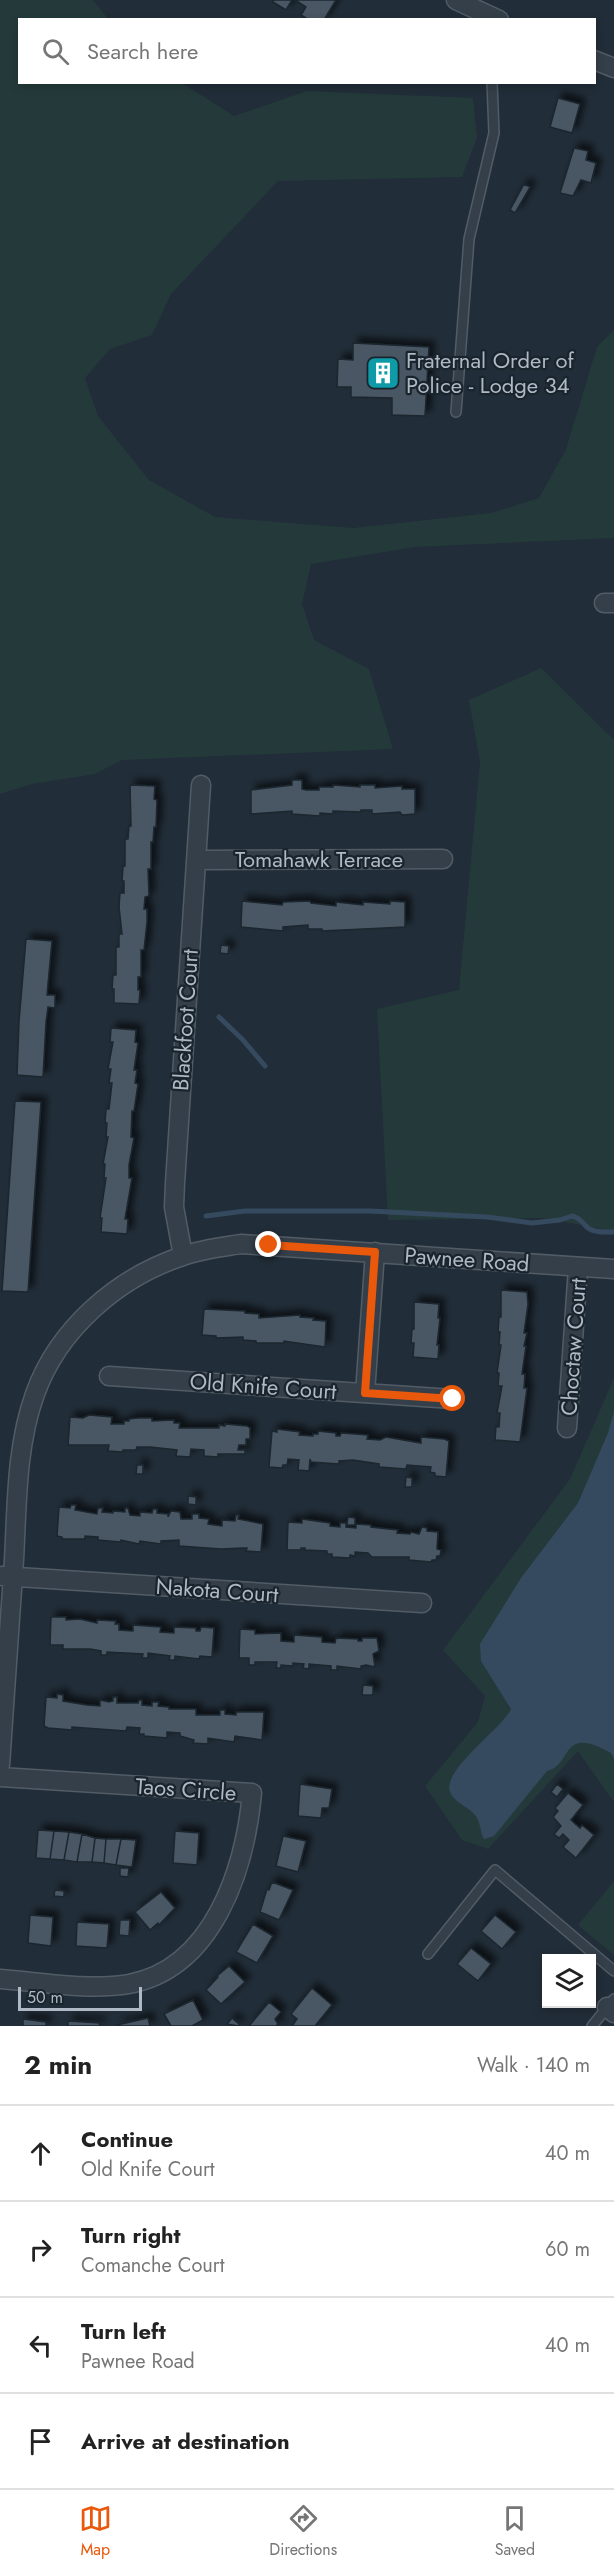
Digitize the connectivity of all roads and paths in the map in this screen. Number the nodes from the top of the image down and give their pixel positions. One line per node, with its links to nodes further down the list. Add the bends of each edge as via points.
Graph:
1 (456, 0): 2 (street)
2 (493, 18)
3 (596, 61): 4 (street)
4 (614, 68)
5 (492, 84): 6 (lane, via 494,134 469,239)
6 (456, 412)
7 (201, 785): 9 (street, Blackfoot Court)
8 (443, 859): 9 (street, Tomahawk Terrace)
9 (196, 860): 11 (street, Blackfoot Court, via 174,1207)
10 (375, 1252): 11 (street, Pawnee Road, via 241,1244); 12 (street, Pawnee Road); 15 (street)
11 (183, 1256): 18 (street, Pawnee Road, via 135,1278 92,1309 46,1367 23,1443)
12 (578, 1267): 13 (street, Pawnee Road); 17 (street, Choctaw Court)
13 (614, 1269)
14 (109, 1376): 15 (street, Old Knife Court)
15 (365, 1393): 16 (street, Old Knife Court)
16 (453, 1399)
17 (567, 1428)
18 (6, 1576): 19 (street, Nakota Court); 20 (street, Pawnee Road)
19 (422, 1603)
20 (0, 1765)
21 (0, 1777): 24 (street, Taos Circle, via 252,1793 246,1839 223,1905 201,1940 174,1965 144,1980 110,1986)
22 (428, 1954): 23 (lane, via 495,1870)
23 (614, 1971)
24 (0, 1979)
25 (612, 2006): 26 (lane)
26 (592, 2026)

